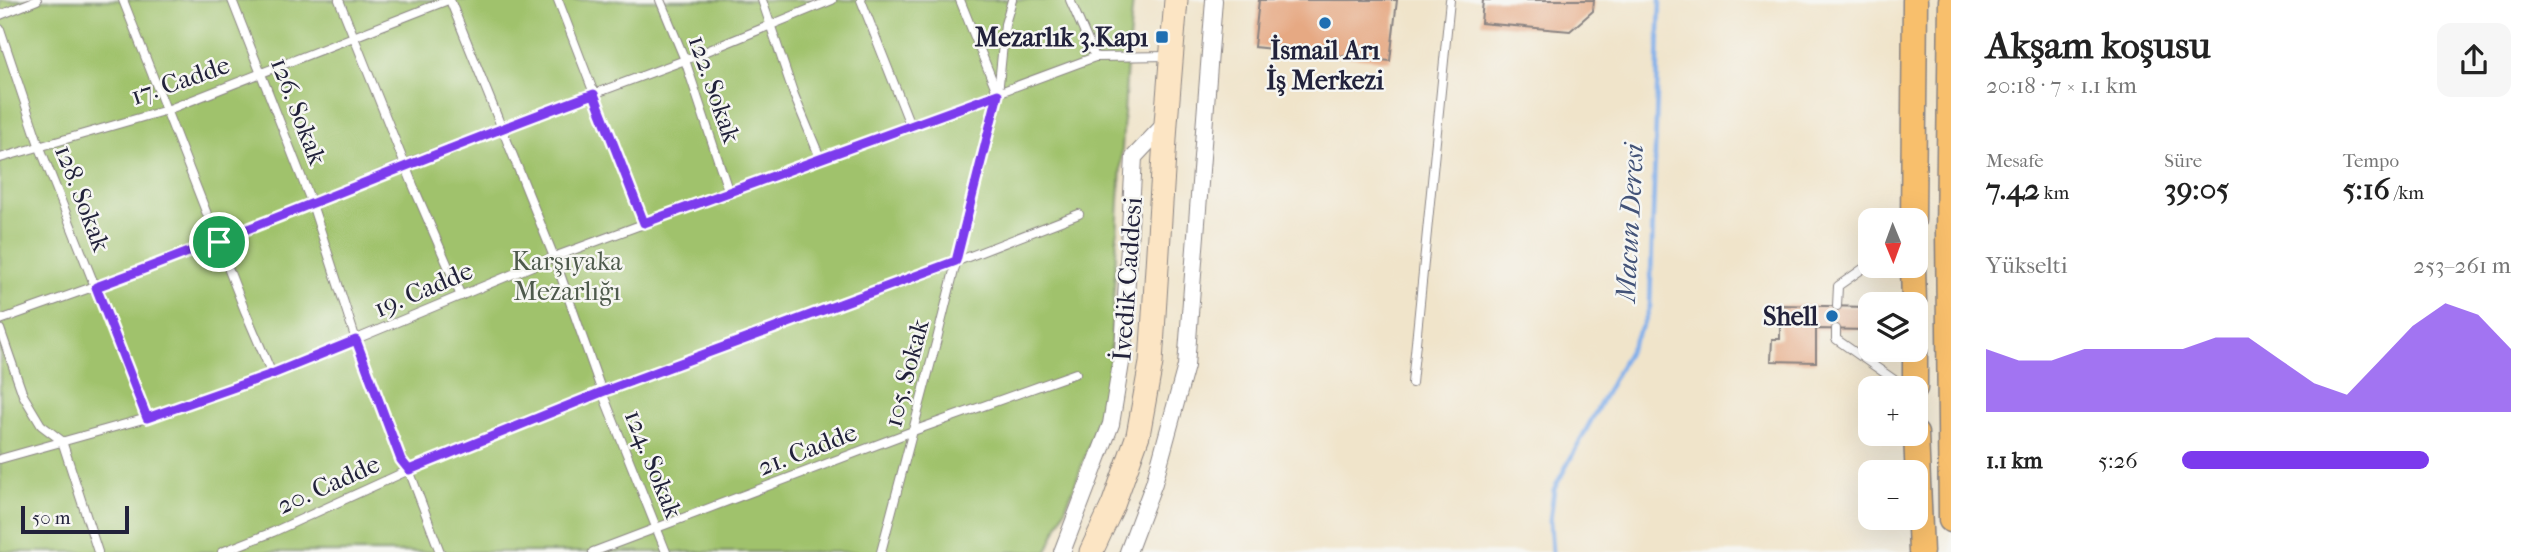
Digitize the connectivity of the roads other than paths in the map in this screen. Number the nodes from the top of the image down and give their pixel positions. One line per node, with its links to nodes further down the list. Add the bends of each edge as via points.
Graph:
1 (37, 0): 19 (lane)
2 (123, 0): 29 (lane)
3 (232, 0): 26 (lane, 126. Sokak)
4 (339, 0): 22 (lane)
5 (449, 0): 22 (lane, 17. Cadde); 31 (lane, 124. Sokak)
6 (558, 0): 27 (lane)
7 (660, 0): 25 (lane, 122. Sokak)
8 (762, 0): 20 (lane)
9 (832, 0): 20 (lane)
10 (861, 0): 32 (lane)
11 (960, 0): 28 (lane)
12 (1012, 0): 28 (lane, 105. Sokak, via 1004,24)
13 (1070, 0): 24 (lane)
14 (1176, 0): 23 (main road, İvedik Caddesi)
15 (1214, 0): 77 (street, via 1186,366 1154,483)
16 (1450, 0): 56 (lane)
17 (1915, 0): 39 (main road)
18 (1951, 0): 62 (main road)
19 (0, 15)
20 (771, 24): 25 (lane); 35 (lane)
21 (0, 29): 33 (lane, 128. Sokak)
22 (352, 37): 26 (lane, 17. Cadde); 36 (lane)
23 (1171, 56): 24 (lane); 30 (main road, İvedik Caddesi)
24 (1095, 57): 28 (lane, 19. Cadde)
25 (685, 60): 27 (lane); 37 (lane, 122. Sokak)
26 (262, 72): 29 (lane, 17. Cadde); 38 (lane, 126. Sokak)
27 (594, 94): 31 (lane); 41 (lane)
28 (998, 94): 32 (lane, 19. Cadde); 44 (lane, 105. Sokak)
29 (167, 110): 33 (lane, 17. Cadde); 42 (lane)
30 (1166, 123): 75 (street, via 1134,157 1123,351 1111,424); 76 (main road, İvedik Caddesi, via 1146,402 1129,462)
31 (502, 127): 36 (lane); 43 (lane, 124. Sokak)
32 (911, 127): 35 (lane, 19. Cadde)
33 (39, 145): 34 (lane, 17. Cadde); 46 (lane, 128. Sokak)
34 (0, 158)
35 (821, 160): 37 (lane, 19. Cadde)
36 (405, 164): 38 (lane); 47 (lane)
37 (729, 193): 41 (lane, 19. Cadde)
38 (312, 204): 42 (lane); 52 (lane, 126. Sokak)
39 (1913, 208)
40 (1079, 214): 44 (lane, 20. Cadde)
41 (644, 223): 43 (lane, 19. Cadde)
42 (219, 242): 46 (lane); 54 (lane)
43 (554, 257): 47 (lane, 19. Cadde); 57 (lane, 124. Sokak)
44 (956, 261): 57 (lane, 20. Cadde); 59 (lane, 105. Sokak)
45 (1858, 272): 48 (lane, via 1838,286)
46 (96, 287): 49 (lane); 58 (lane, 128. Sokak)
47 (461, 296): 52 (lane, 19. Cadde)
48 (1837, 306)
49 (0, 320)
50 (0, 329): 60 (lane, via 23,395 41,425)
51 (1836, 329): 55 (lane, via 1836,338)
52 (356, 340): 54 (lane, 19. Cadde); 64 (lane, 126. Sokak, via 401,460)
53 (1076, 373): 59 (lane, 21. Cadde)
54 (272, 374): 58 (lane, 19. Cadde)
55 (1889, 376)
56 (1412, 383)
57 (602, 392): 64 (lane, 20. Cadde); 67 (lane, 124. Sokak)
58 (147, 418): 60 (lane, 19. Cadde)
59 (913, 431): 67 (lane, 21. Cadde); 74 (lane, 105. Sokak)
60 (62, 441): 63 (lane, 19. Cadde); 69 (lane)
61 (1916, 446): 79 (main road)
62 (1950, 455): 65 (main road)
63 (0, 459)
64 (409, 470): 70 (lane, 20. Cadde); 71 (lane, 126. Sokak)
65 (1951, 495): 66 (main road)
66 (1951, 520)
67 (657, 527): 72 (lane, 21. Cadde); 73 (lane, 124. Sokak)
68 (1906, 530): 78 (main road)
69 (98, 552)
70 (222, 552)
71 (440, 552)
72 (593, 552)
73 (666, 552)
74 (881, 552)
75 (1062, 552)
76 (1091, 552)
77 (1128, 552)
78 (1903, 552)
79 (1921, 552)

